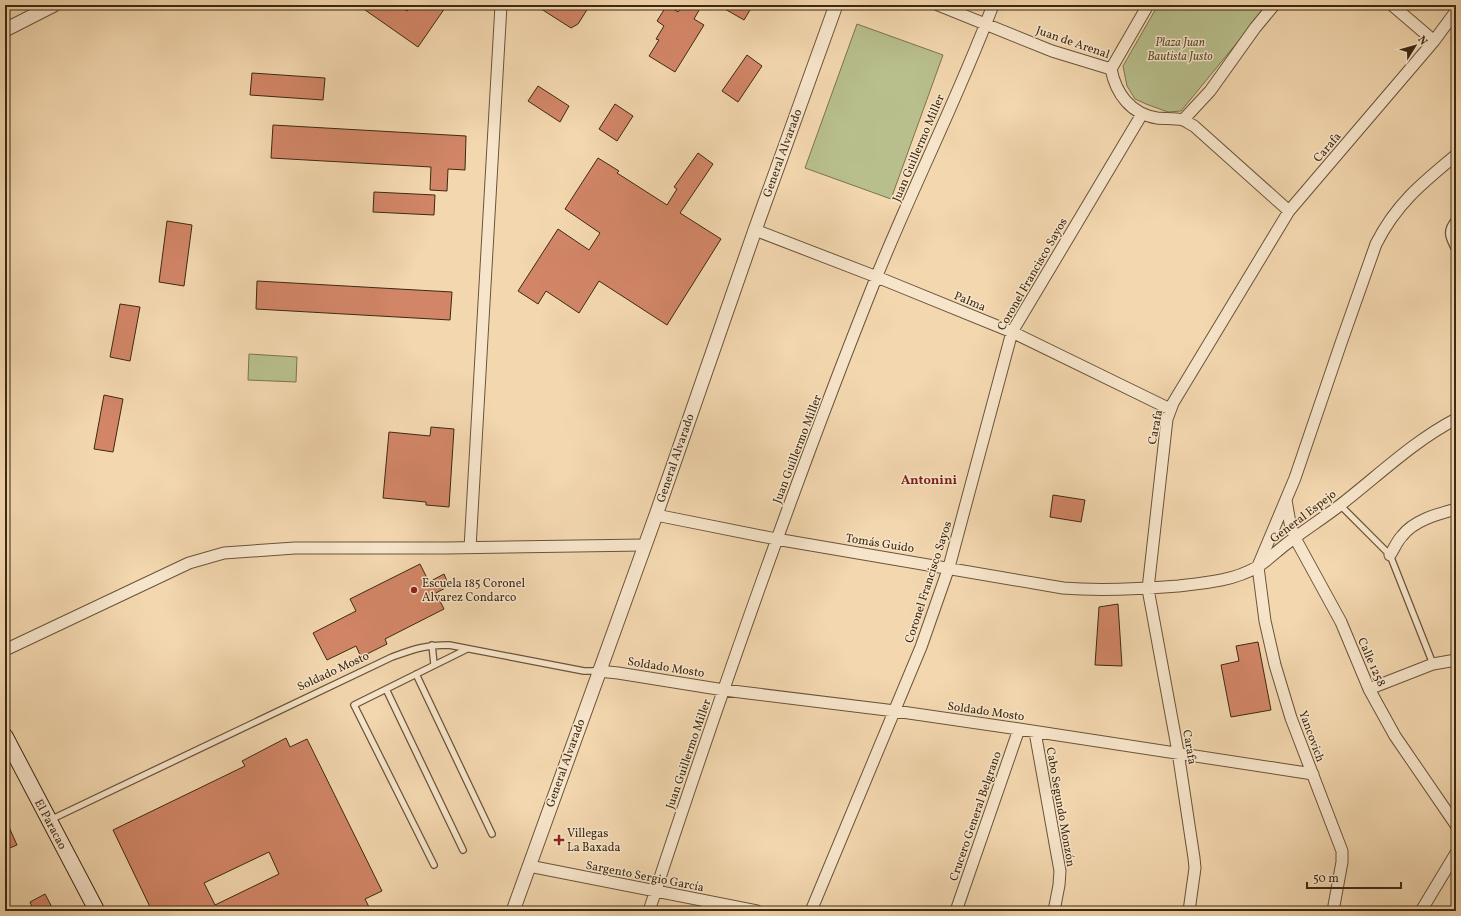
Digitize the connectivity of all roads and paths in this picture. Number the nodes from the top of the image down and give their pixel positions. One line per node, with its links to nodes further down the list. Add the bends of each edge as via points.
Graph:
1 (54, 5): 11 (street)
2 (501, 5): 32 (street)
3 (836, 5): 19 (street, General Alvarado)
4 (938, 5): 10 (street, Juan de Arenal)
5 (993, 5): 10 (street, Juan Guillermo Miller)
6 (1148, 5): 13 (street)
7 (1274, 5): 15 (street, via 1210,91)
8 (1392, 5): 12 (street)
9 (1456, 11): 12 (street, Carafa)
10 (986, 23): 13 (street, Juan de Arenal, via 1052,51); 21 (street, Juan Guillermo Miller)
11 (5, 30)
12 (1434, 41): 17 (street, Carafa)
13 (1111, 69): 14 (street, Juan de Arenal, via 1113,81 1120,94 1128,104)
14 (1142, 114): 15 (street, Juan de Arenal); 22 (street, Coronel Francisco Sayos)
15 (1183, 120): 17 (street, Juan de Arenal, via 1194,126)
16 (1456, 156): 25 (street, via 1400,206 1376,244)
17 (1289, 211): 23 (street, Carafa)
18 (1456, 218): 20 (lane, via 1449,227 1448,236)
19 (755, 230): 21 (street, Palma); 28 (street, General Alvarado)
20 (1456, 252)
21 (877, 277): 22 (street, Palma); 30 (street, Juan Guillermo Miller)
22 (1012, 332): 23 (street, Palma); 35 (street, Coronel Francisco Sayos)
23 (1170, 409): 36 (street, Carafa)
24 (1456, 419): 26 (street, General Espejo, via 1393,460)
25 (1286, 500): 29 (street, Calle 1258); 34 (street)
26 (1340, 505): 29 (street, General Espejo); 33 (lane)
27 (1456, 509): 33 (street, via 1429,517 1414,525 1402,535)
28 (656, 515): 30 (street, Tomás Guido); 31 (street, General Alvarado)
29 (1295, 538): 34 (street, General Espejo); 45 (street, Calle 1258, via 1341,622)
30 (776, 539): 35 (street, Tomás Guido); 47 (street, Juan Guillermo Miller)
31 (644, 545): 32 (street); 43 (street, General Alvarado)
32 (470, 548): 39 (street, via 295,548 224,553 189,563)
33 (1390, 555): 42 (lane)
34 (1258, 567): 36 (street, General Espejo, via 1235,577 1210,583); 53 (street, Yancovich, via 1265,621 1275,665 1291,718)
35 (949, 568): 36 (street, Tomás Guido, via 1063,588); 48 (street, Coronel Francisco Sayos)
36 (1148, 589): 52 (street, Carafa)
37 (432, 645): 38 (lane, Soldado Mosto); 41 (lane); 54 (lane, Soldado Mosto, via 392,657)
38 (468, 649): 41 (lane); 43 (lane, Soldado Mosto, via 584,671)
39 (5, 650)
40 (1456, 660): 42 (street)
41 (434, 664): 44 (lane)
42 (1433, 664): 45 (street)
43 (598, 671): 47 (street, Soldado Mosto); 60 (street, General Alvarado)
44 (416, 674): 46 (lane); 56 (lane)
45 (1369, 688): 55 (street, Calle 1258, via 1395,736)
46 (386, 689): 57 (lane); 59 (lane, via 354,705)
47 (724, 690): 48 (street, Soldado Mosto); 61 (street, Juan Guillermo Miller)
48 (895, 711): 49 (street, Soldado Mosto); 66 (street, Coronel Francisco Sayos)
49 (1019, 729): 50 (street, Soldado Mosto); 67 (street, Crucero General Belgrano)
50 (1034, 732): 52 (street, Soldado Mosto); 68 (street, Cabo Segundo Monzón, via 1060,871)
51 (5, 736): 54 (main road, El Paracao)
52 (1178, 752): 53 (street, Soldado Mosto); 69 (street, Carafa, via 1195,868)
53 (1313, 774): 70 (street, Yancovich, via 1342,851)
54 (49, 820): 62 (main road, El Paracao)
55 (1456, 825)
56 (492, 834)
57 (463, 850)
58 (1456, 852): 71 (street)
59 (434, 865)
60 (529, 866): 61 (street, Sargento Sergio García); 63 (street, General Alvarado)
61 (656, 891): 64 (street, Juan Guillermo Miller); 65 (street, Sargento Sergio García)
62 (97, 911)
63 (513, 911)
64 (649, 911)
65 (757, 911)
66 (811, 911)
67 (956, 911)
68 (1054, 911)
69 (1189, 911)
70 (1333, 911)
71 (1421, 911)

